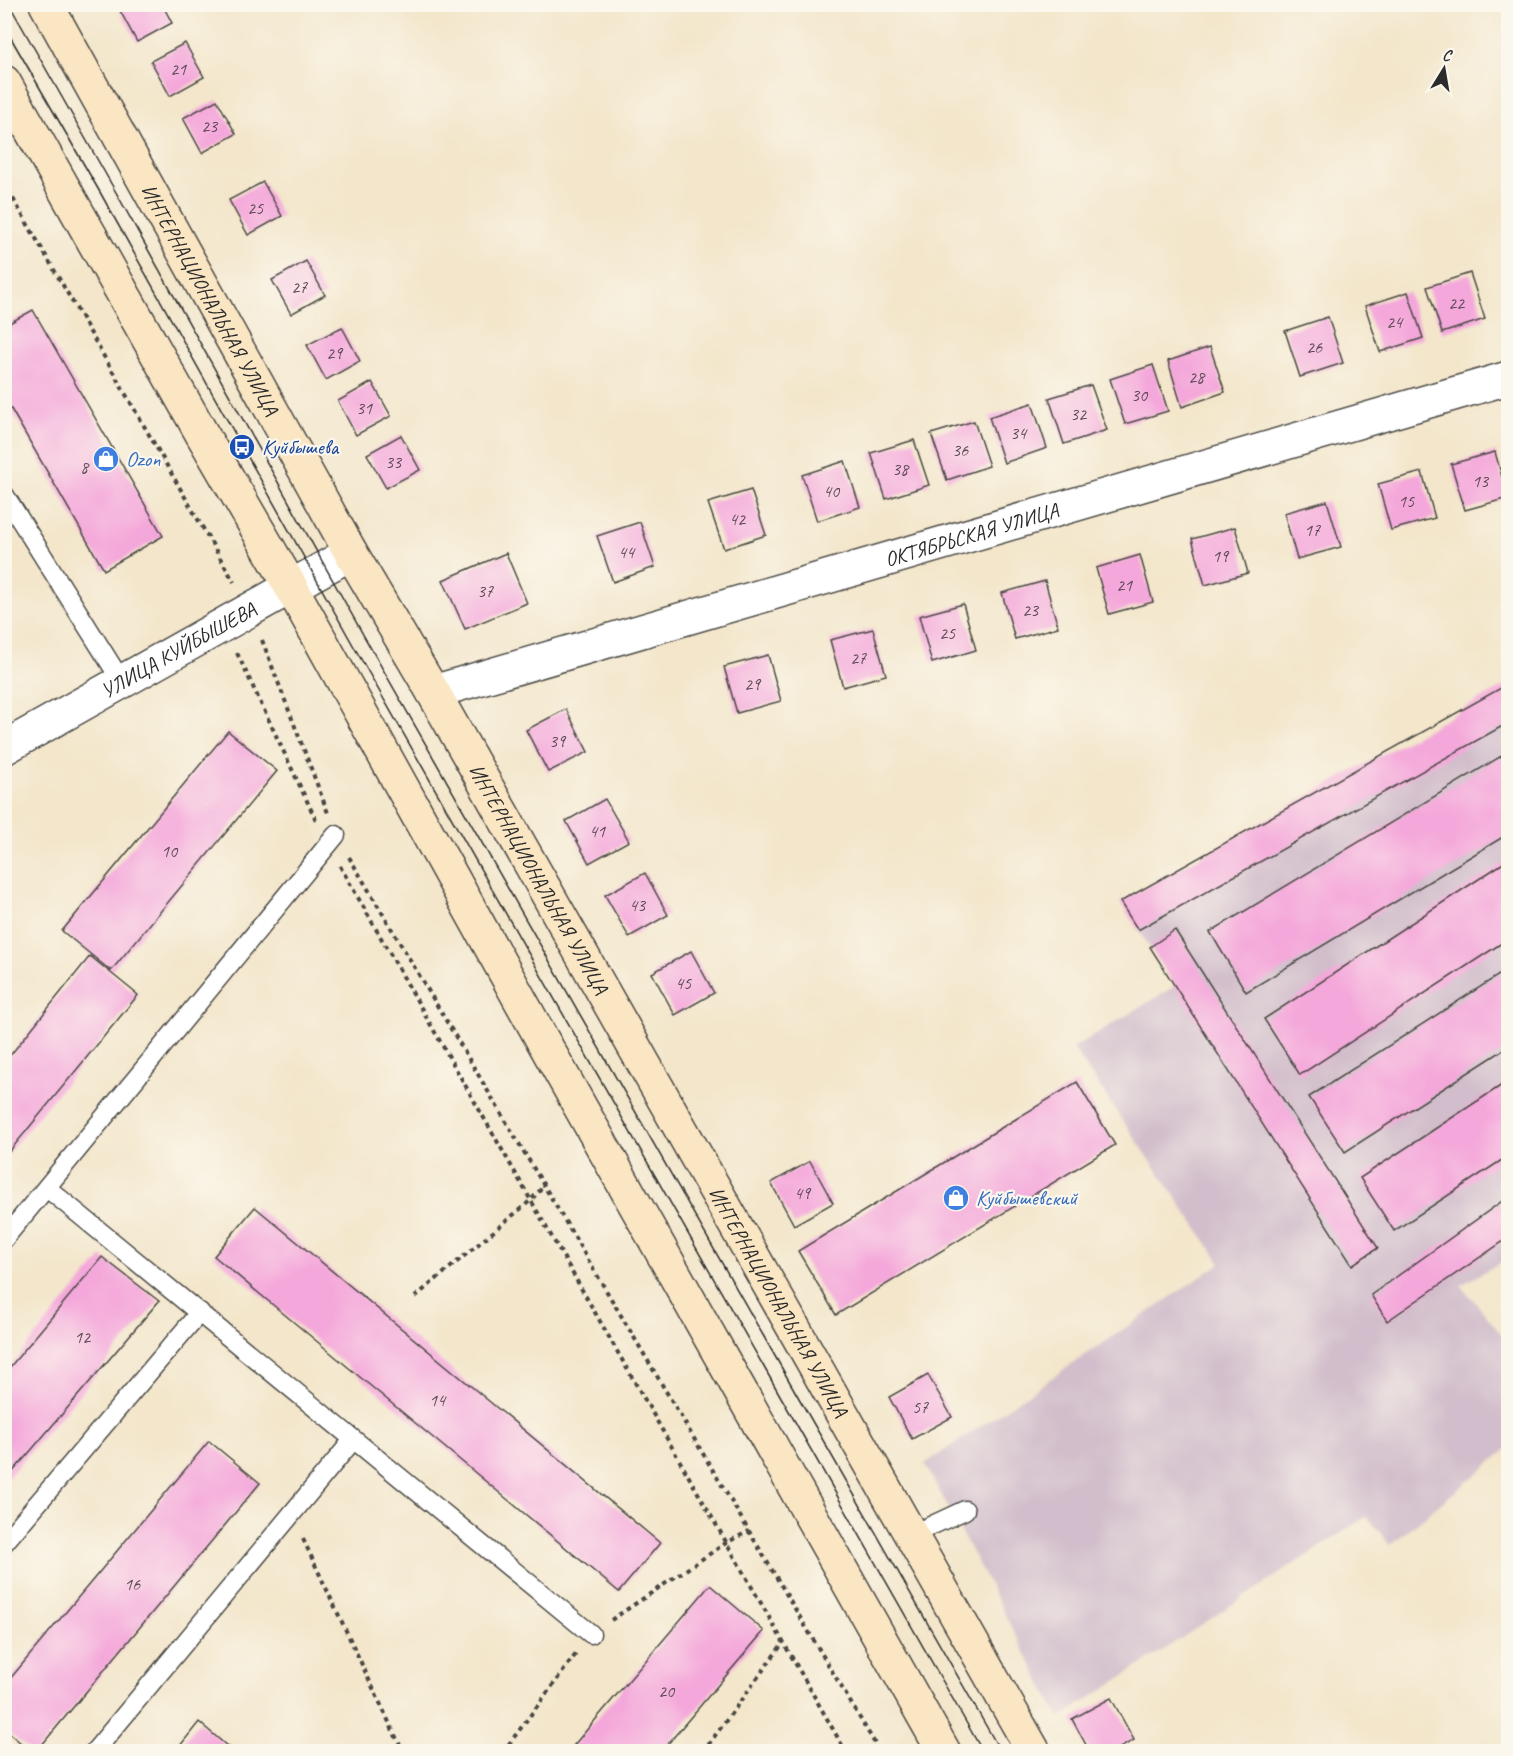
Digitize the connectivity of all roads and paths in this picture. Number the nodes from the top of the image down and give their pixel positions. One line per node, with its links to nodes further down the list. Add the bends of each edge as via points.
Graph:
1 (46, 4): 6 (main road, ИНТЕРНАЦИОНАЛЬНАЯ УЛИЦА)
2 (4, 82): 7 (main road)
3 (4, 183): 8 (path)
4 (1509, 378): 10 (street, ОКТЯБРЬСКАЯ УЛИЦА)
5 (4, 494): 9 (lane)
6 (351, 553): 7 (street, УЛИЦА КУЙБЫШЕВА); 10 (main road, ИНТЕРНАЦИОНАЛЬНАЯ УЛИЦА)
7 (291, 587): 8 (street, УЛИЦА КУЙБЫШЕВА); 34 (main road)
8 (237, 618): 9 (street, УЛИЦА КУЙБЫШЕВА); 12 (path); 12 (path)
9 (122, 682): 11 (street, УЛИЦА КУЙБЫШЕВА)
10 (433, 692): 23 (main road, ИНТЕРНАЦИОНАЛЬНАЯ УЛИЦА)
11 (4, 748)
12 (332, 839): 13 (path); 14 (lane); 15 (path)
13 (544, 1186): 15 (path); 22 (path)
14 (47, 1188): 16 (lane); 18 (lane)
15 (530, 1201): 17 (path); 25 (path)
16 (4, 1239)
17 (415, 1297)
18 (200, 1312): 19 (lane); 24 (lane)
19 (353, 1440): 21 (lane); 26 (lane)
20 (965, 1510): 23 (lane)
21 (292, 1514): 28 (lane); 29 (path)
22 (749, 1530): 25 (path); 33 (path)
23 (911, 1535): 35 (main road, ИНТЕРНАЦИОНАЛЬНАЯ УЛИЦА)
24 (4, 1543)
25 (726, 1543): 26 (path); 27 (path)
26 (591, 1634): 30 (path)
27 (783, 1643): 31 (path); 32 (path)
28 (94, 1752)
29 (403, 1752)
30 (503, 1752)
31 (704, 1752)
32 (846, 1752)
33 (880, 1752)
34 (944, 1752)
35 (1034, 1752)

